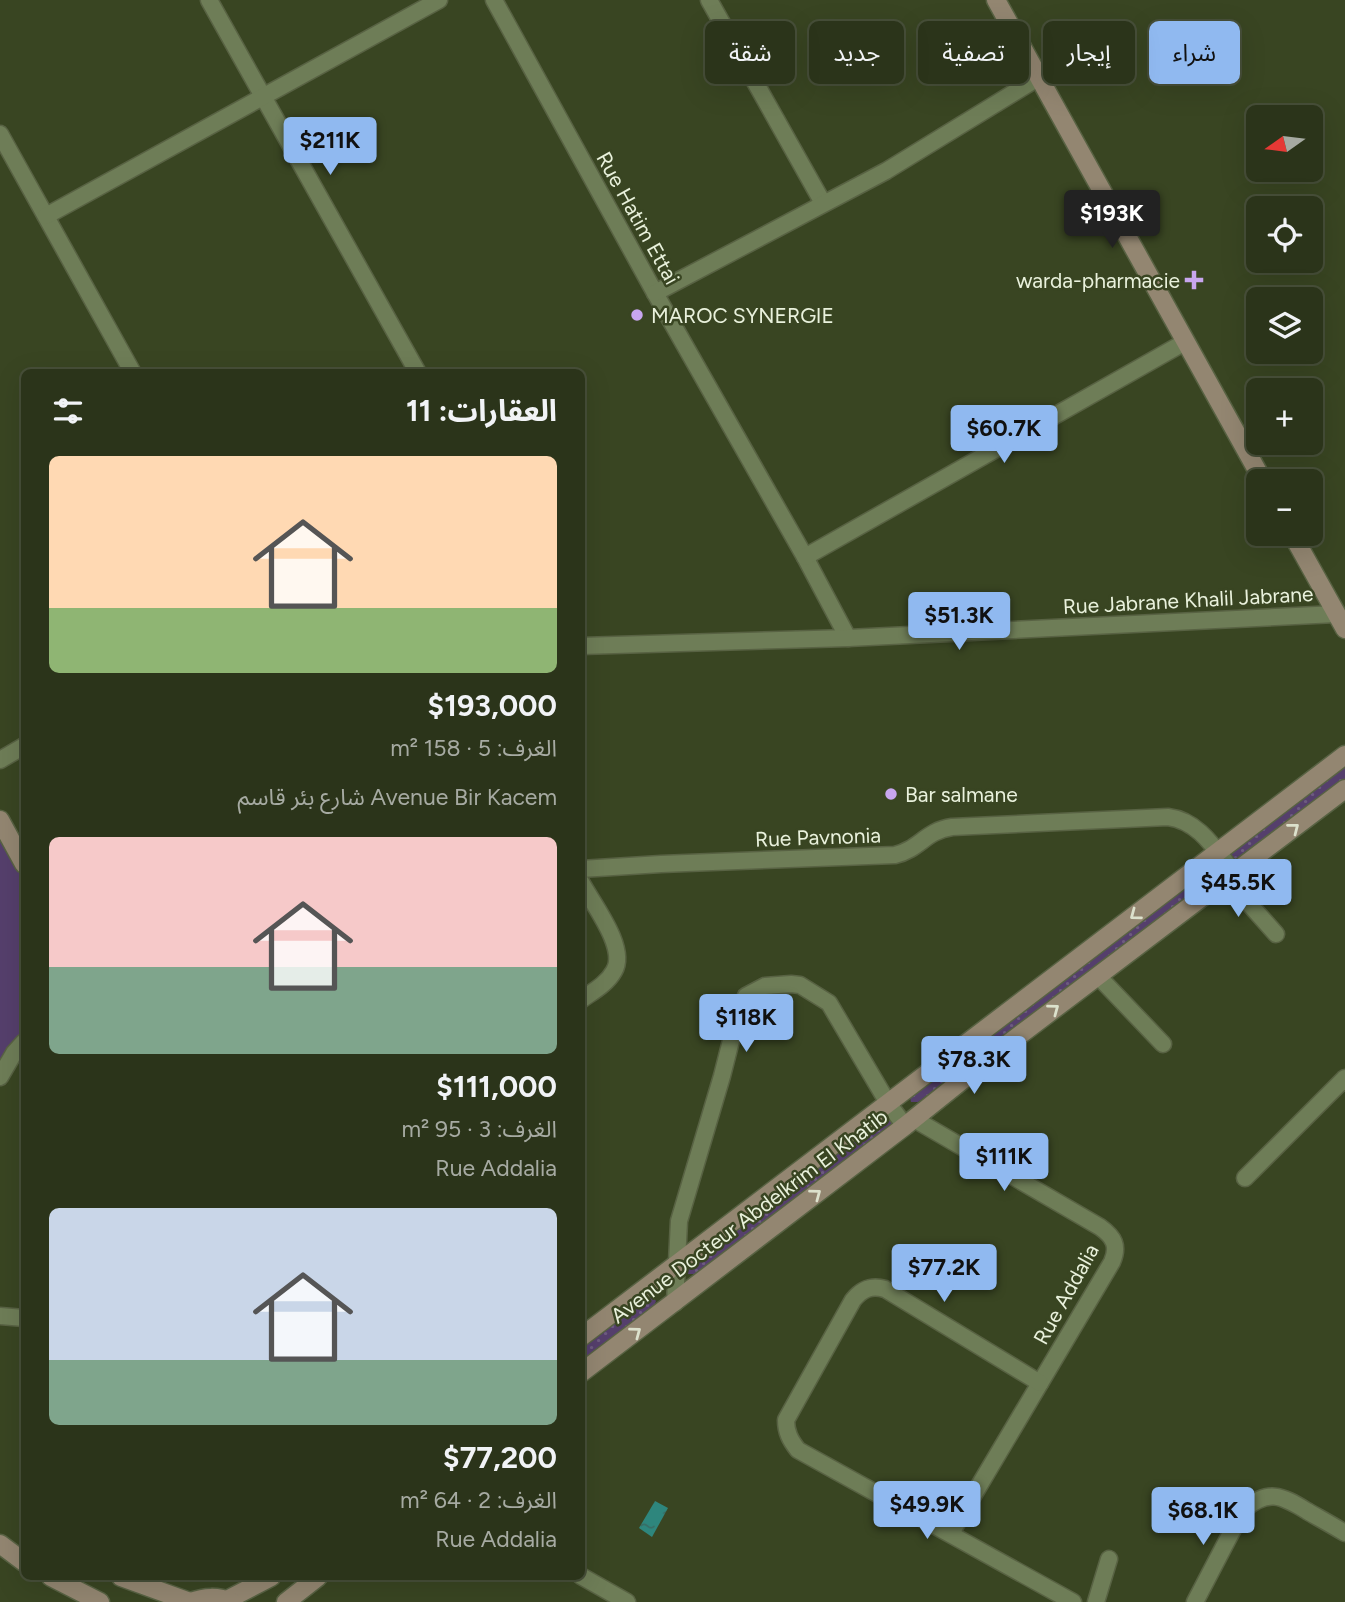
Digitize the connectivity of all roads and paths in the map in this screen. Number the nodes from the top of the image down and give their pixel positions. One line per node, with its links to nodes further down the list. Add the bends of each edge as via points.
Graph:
1 (209, 0): 7 (street)
2 (439, 0): 7 (street)
3 (494, 0): 11 (street, Rue Hatim Ettai)
4 (709, 0): 9 (street)
5 (996, 0): 6 (main road)
6 (1038, 78): 9 (street, via 886,171); 12 (main road)
7 (263, 95): 10 (street); 14 (street)
8 (0, 134): 10 (street)
9 (823, 203): 11 (street)
10 (46, 216): 13 (street)
11 (655, 293): 17 (street, Rue Hatim Ettai)
12 (1185, 342): 15 (main road); 17 (street)
13 (131, 369)
14 (416, 369)
15 (1256, 469)
16 (1299, 546): 18 (main road)
17 (805, 557): 19 (street, Rue Hatim Ettai)
18 (1340, 622): 19 (street, Rue Jabrane Khalil Jabrane)
19 (848, 638): 20 (street, Rue Jabrane Khalil Jabrane)
20 (585, 646)
21 (21, 748): 23 (street)
22 (1345, 755): 26 (main road)
23 (0, 760)
24 (1345, 789): 29 (main road, Avenue Docteur Abdelkrim El Khatib, one-way to 24)
25 (0, 820): 27 (main road)
26 (1217, 852): 28 (street, Rue Pavnonia, via 1191,824 1168,817 953,827 932,831 910,850 895,855); 29 (street, Rue Pavnonia); 38 (main road, one-way to 38)
27 (21, 858)
28 (585, 869)
29 (1231, 877): 31 (street, Rue Pavnonia); 32 (main road, Avenue Docteur Abdelkrim El Khatib)
30 (585, 889): 33 (street, via 614,939 618,958 608,980)
31 (1276, 934)
32 (1098, 976): 34 (street); 39 (main road, Avenue Docteur Abdelkrim El Khatib, one-way to 32)
33 (585, 997)
34 (1163, 1044)
35 (21, 1046): 36 (street)
36 (0, 1077)
37 (1345, 1078): 40 (street)
38 (888, 1103): 39 (street); 41 (main road); 41 (street, via 829,1003 791,984 765,986 746,996 679,1221)
39 (910, 1122): 42 (main road, Avenue Docteur Abdelkrim El Khatib, one-way to 39); 47 (street, Rue Addalia, via 1100,1227 1116,1243 1112,1262)
40 (1245, 1178)
41 (676, 1266): 42 (street); 45 (main road)
42 (675, 1303): 46 (main road, Avenue Docteur Abdelkrim El Khatib, one-way to 42)
43 (0, 1317): 44 (street)
44 (21, 1318)
45 (585, 1334)
46 (585, 1370)
47 (1040, 1383): 48 (street, Rue Addalia); 48 (street, via 885,1289 866,1288 853,1300 786,1420 790,1438 798,1450)
48 (951, 1533): 64 (street)
49 (1345, 1533): 66 (street, via 1285,1497 1264,1496 1253,1501 1243,1510)
50 (0, 1542): 51 (main road); 53 (main road)
51 (21, 1545)
52 (1109, 1559): 65 (street)
53 (21, 1560)
54 (585, 1578): 63 (street)
55 (57, 1580): 60 (main road)
56 (129, 1580): 61 (main road)
57 (266, 1580): 59 (main road)
58 (313, 1580): 62 (main road)
59 (230, 1601): 61 (main road, via 202,1598)
60 (100, 1602)
61 (190, 1602)
62 (286, 1602)
63 (627, 1602)
64 (1073, 1602)
65 (1096, 1602)
66 (1195, 1602)

